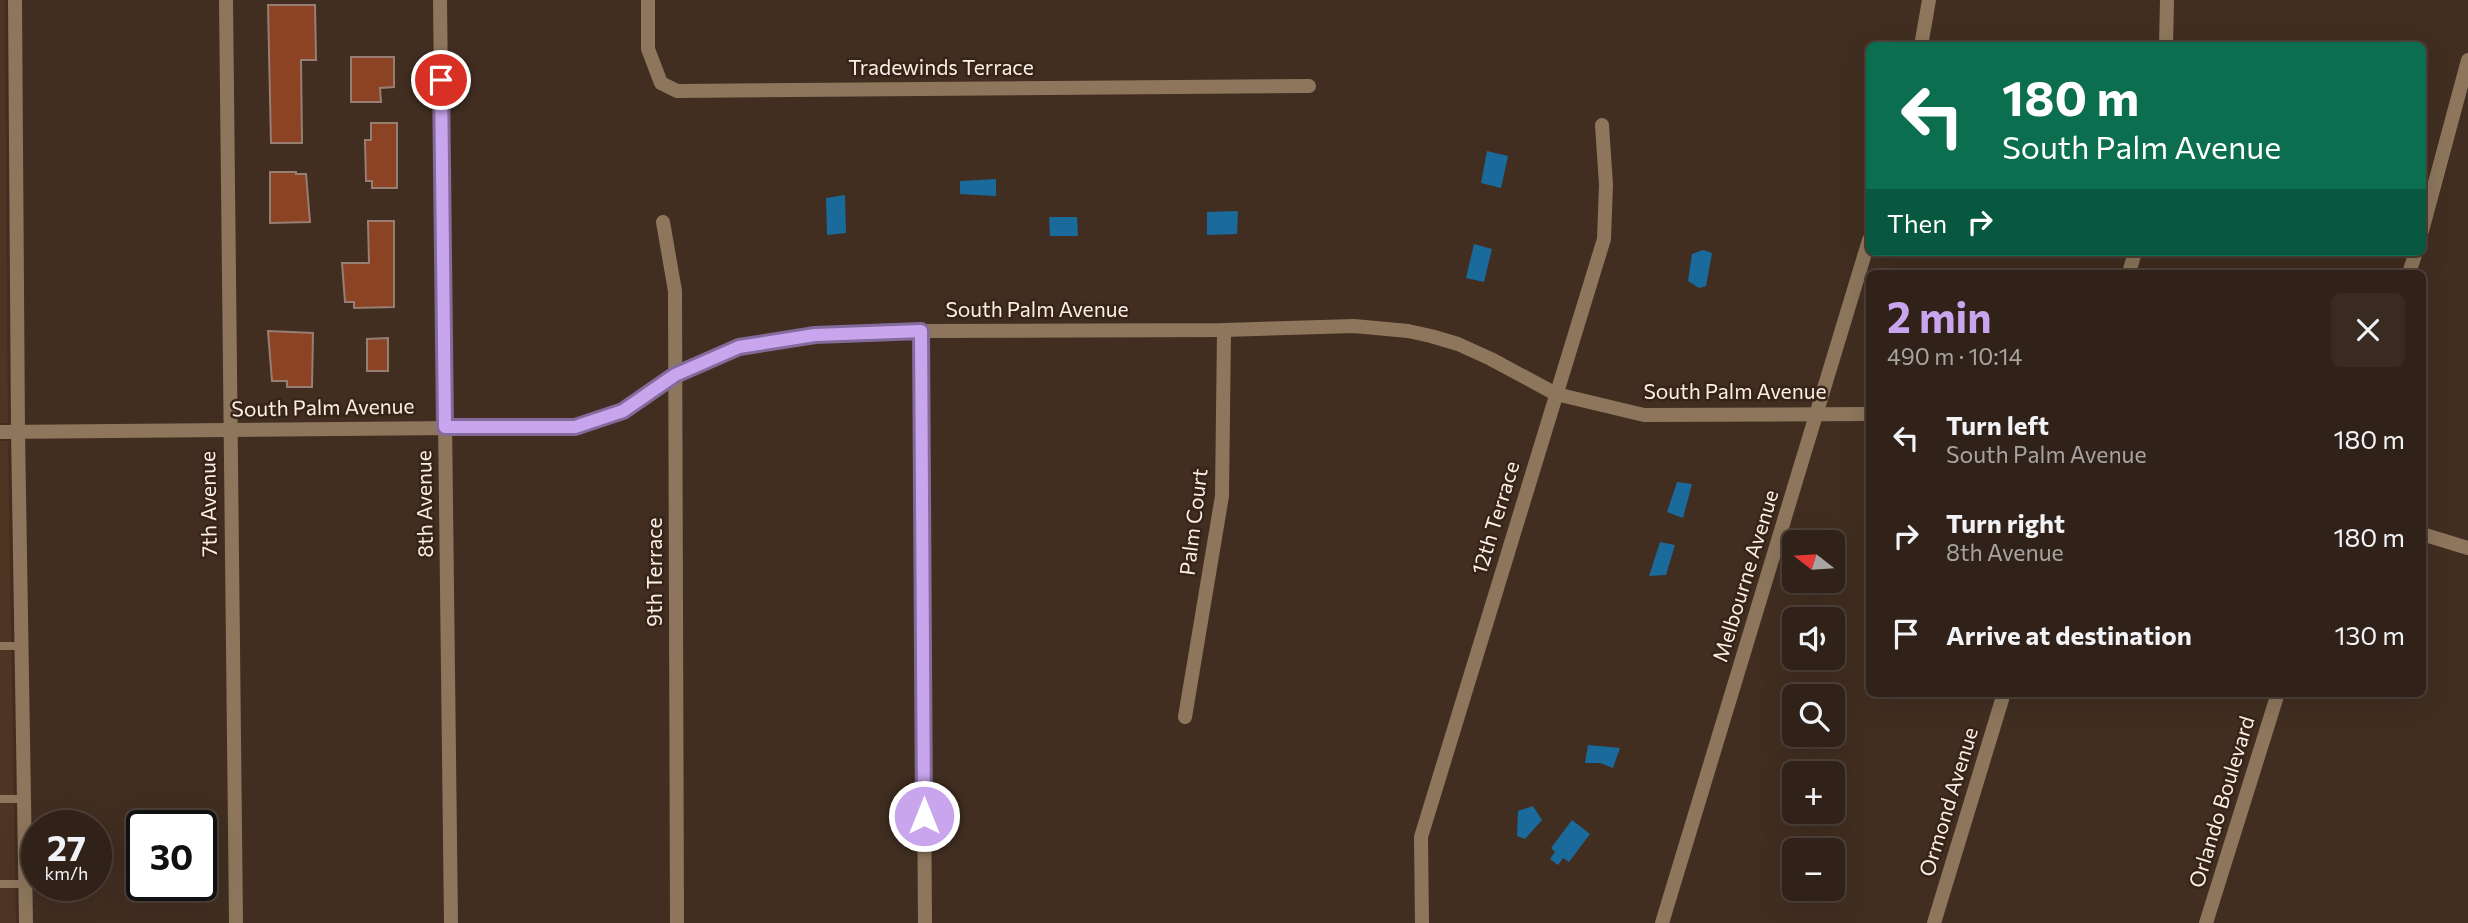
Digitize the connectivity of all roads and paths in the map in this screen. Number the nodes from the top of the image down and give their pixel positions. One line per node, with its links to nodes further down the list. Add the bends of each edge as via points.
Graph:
1 (15, 0): 24 (street)
2 (226, 0): 22 (street, 7th Avenue)
3 (440, 0): 21 (street, 8th Avenue)
4 (648, 0): 10 (street, Tradewinds Terrace, via 648,49 661,83 677,91)
5 (1928, 0): 7 (street)
6 (2167, 0): 8 (street)
7 (1922, 42)
8 (2165, 42)
9 (2468, 60): 12 (street)
10 (1309, 86)
11 (1602, 125): 18 (street, 12th Terrace, via 1604,239)
12 (2426, 216)
13 (663, 222): 17 (street, 9th Terrace, via 675,291)
14 (1866, 250): 19 (street, Melbourne Avenue)
15 (1224, 330): 16 (street, South Palm Avenue); 18 (street, South Palm Avenue, via 1354,326 1408,331 1458,344); 31 (street, Palm Court, via 1222,496)
16 (921, 331): 17 (street, South Palm Avenue, via 815,335 739,347); 42 (street)
17 (675, 375): 21 (street, South Palm Avenue, via 623,411 575,427); 41 (street, 9th Terrace)
18 (1556, 394): 19 (street, South Palm Avenue, via 1644,415); 43 (street, 12th Terrace, via 1421,837)
19 (1818, 413): 20 (street, South Palm Avenue); 44 (street, Melbourne Avenue)
20 (1866, 414)
21 (445, 427): 22 (street, South Palm Avenue); 40 (street, 8th Avenue)
22 (229, 430): 24 (street, South Palm Avenue); 39 (street, 7th Avenue)
23 (0, 432): 24 (street, South Palm Avenue)
24 (18, 432): 28 (street)
25 (2426, 535): 26 (street)
26 (2468, 548)
27 (0, 646): 28 (lane)
28 (22, 646): 33 (street)
29 (2003, 697): 45 (street, Ormond Avenue)
30 (2277, 697): 46 (street, Orlando Boulevard)
31 (1185, 716)
32 (0, 799): 33 (lane)
33 (24, 799): 34 (street)
34 (24, 810)
35 (0, 884): 36 (lane)
36 (21, 884)
37 (26, 901): 38 (street)
38 (26, 923)
39 (236, 923)
40 (451, 923)
41 (677, 923)
42 (925, 923)
43 (1422, 923)
44 (1662, 923)
45 (1934, 923)
46 (2206, 923)

